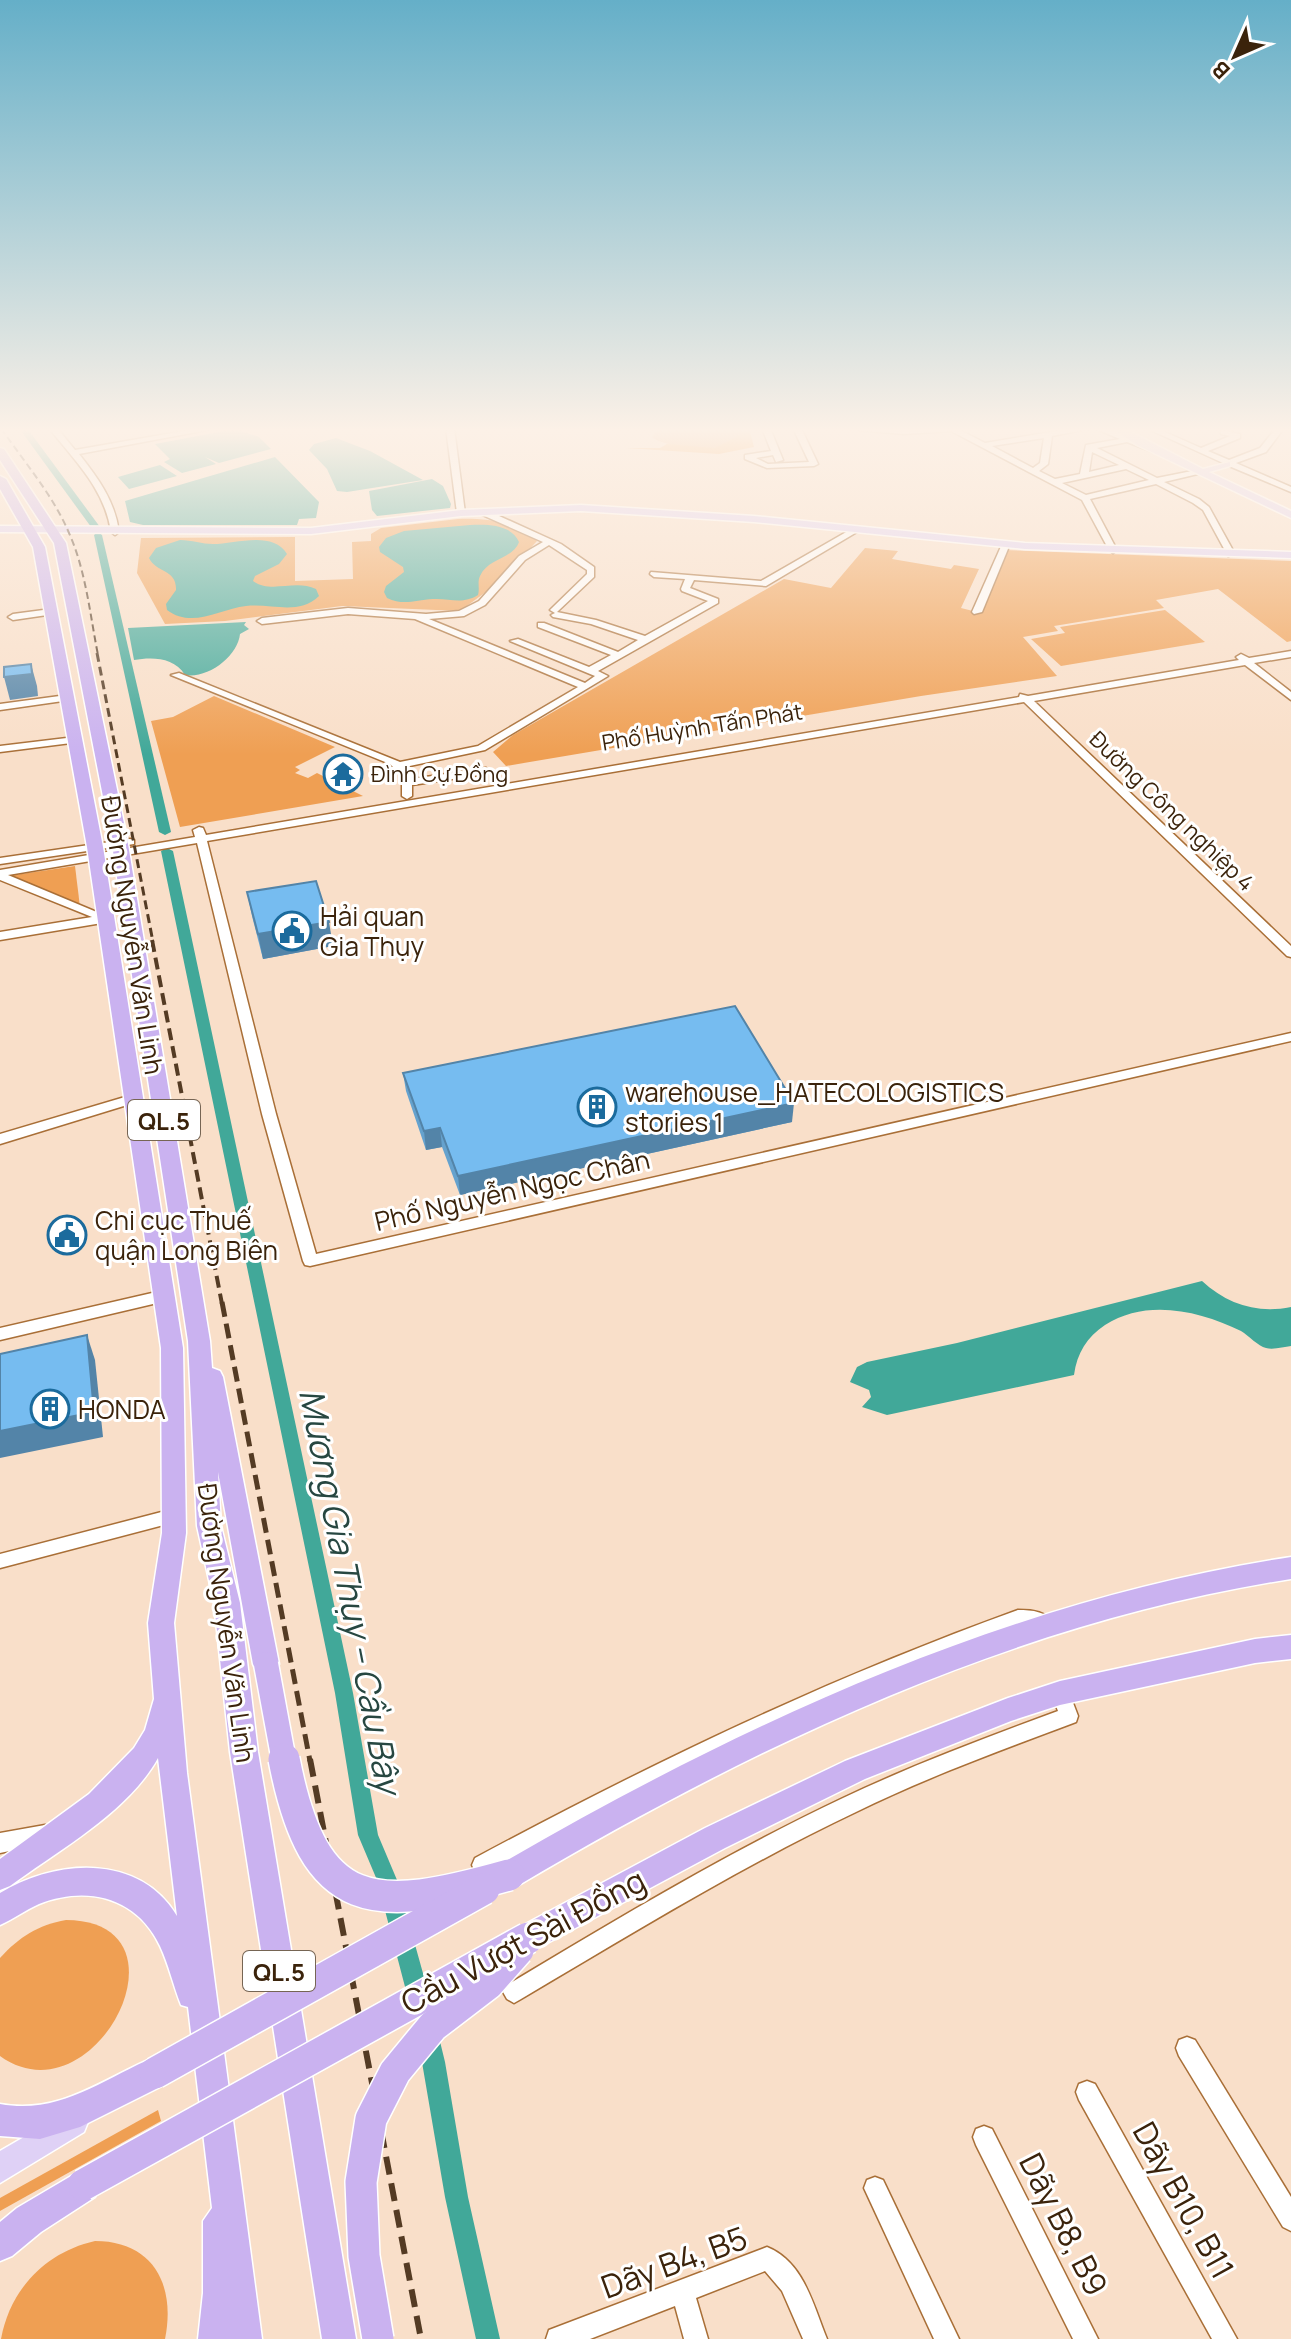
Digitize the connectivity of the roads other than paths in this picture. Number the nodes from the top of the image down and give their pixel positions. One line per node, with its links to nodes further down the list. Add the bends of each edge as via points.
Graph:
1 (35, 537): 17 (highway, Đường Nguyễn Văn Linh / QL.5)
2 (58, 537): 45 (highway, Đường Nguyễn Văn Linh / QL.5)
3 (538, 537): 8 (street)
4 (844, 537): 15 (street, via 763,584)
5 (938, 537): 9 (main road)
6 (1106, 537): 10 (street)
7 (1222, 537): 11 (street)
8 (549, 542): 19 (street, via 522,558 499,588 469,612); 23 (street, via 592,572 555,613)
9 (1006, 544): 10 (main road); 18 (street)
10 (1113, 550): 11 (main road)
11 (1231, 554): 12 (main road)
12 (1291, 555)
13 (654, 574): 14 (street)
14 (691, 577): 15 (street); 16 (street, via 685,589)
15 (747, 583): 16 (street)
16 (715, 601): 24 (street)
17 (51, 612): 20 (street); 35 (highway, Đường Nguyễn Văn Linh / QL.5)
18 (977, 612)
19 (409, 615): 21 (street, via 345,612); 32 (street)
20 (13, 617)
21 (262, 621)
22 (541, 625): 26 (street)
23 (603, 625): 24 (street); 26 (street)
24 (646, 640): 28 (street)
25 (515, 641): 26 (street)
26 (562, 646): 28 (street); 30 (street)
27 (1291, 651): 29 (street, Phố Huỳnh Tấn Phát)
28 (618, 655): 30 (street)
29 (1243, 659): 33 (street, Phố Huỳnh Tấn Phát); 34 (street)
30 (590, 671): 32 (street, via 603,676)
31 (176, 675): 39 (street)
32 (585, 686): 39 (street, via 481,748)
33 (1023, 696): 41 (street, Phố Huỳnh Tấn Phát); 51 (street, Đường Công nghiệp 4)
34 (1291, 697)
35 (67, 698): 36 (street); 37 (highway, Đường Nguyễn Văn Linh / QL.5)
36 (0, 707)
37 (75, 740): 38 (street); 46 (highway, Đường Nguyễn Văn Linh / QL.5)
38 (0, 749)
39 (399, 765): 42 (street)
40 (486, 771): 42 (street)
41 (567, 772): 43 (street, Phố Huỳnh Tấn Phát); 44 (street, Phố Huỳnh Tấn Phát)
42 (407, 783): 43 (street)
43 (407, 796): 44 (street, Phố Huỳnh Tấn Phát)
44 (200, 834): 45 (street, Phố Huỳnh Tấn Phát); 54 (street, Phố Nguyễn Ngọc Chân, via 310,1261)
45 (120, 849): 46 (street, Phố Huỳnh Tấn Phát); 52 (highway, Đường Nguyễn Văn Linh / QL.5)
46 (96, 852): 47 (street); 48 (street); 49 (highway, Đường Nguyễn Văn Linh / QL.5)
47 (0, 861)
48 (0, 875): 49 (street)
49 (105, 918): 50 (street); 53 (highway, Đường Nguyễn Văn Linh / QL.5)
50 (0, 936)
51 (1291, 953)
52 (137, 956): 53 (highway); 59 (highway, Đường Nguyễn Văn Linh / QL.5)
53 (113, 960): 55 (highway, Đường Nguyễn Văn Linh / QL.5)
54 (1291, 1037)
55 (135, 1098): 56 (street); 57 (highway, Đường Nguyễn Văn Linh / QL.5)
56 (0, 1139)
57 (165, 1296): 58 (street); 60 (highway, Đường Nguyễn Văn Linh / QL.5, via 172,1348)
58 (0, 1334)
59 (199, 1341): 69 (highway, bridge, via 211,1373 294,1812 309,1849 335,1878 368,1895 403,1899 441,1893); 90 (highway, Đường Nguyễn Văn Linh / QL.5, via 209,1526 227,1603 244,1752)
60 (173, 1516): 61 (street); 65 (highway, Đường Nguyễn Văn Linh / QL.5, via 161,1623)
61 (0, 1561)
62 (1291, 1568): 63 (highway, via 1233,1576)
63 (1046, 1626): 69 (highway, via 823,1710); 69 (street, via 1034,1618 1018,1618 855,1678 673,1762)
64 (1291, 1647): 66 (highway, Cầu Vượt Sài Đồng)
65 (163, 1656): 67 (highway, via 163,1713 150,1744 111,1793); 74 (highway, Đường Nguyễn Văn Linh / QL.5)
66 (1060, 1693): 72 (highway, Cầu Vượt Sài Đồng, via 841,1777); 73 (street, via 1069,1716 964,1755 807,1826)
67 (61, 1832): 68 (street); 70 (highway)
68 (0, 1843)
69 (495, 1870): 76 (highway, bridge)
70 (0, 1876)
71 (0, 1910): 74 (highway, via 52,1884 90,1880 128,1888 157,1913 175,1943)
72 (528, 1938): 82 (highway, Cầu Vượt Sài Đồng, bridge); 91 (highway, bridge, via 488,1984 433,2026 395,2072 371,2119 361,2182 364,2256)
73 (514, 1992)
74 (206, 2032): 79 (highway, Đường Nguyễn Văn Linh / QL.5)
75 (1187, 2048): 84 (street)
76 (155, 2073): 78 (highway, via 52,2123 16,2125); 81 (main road)
77 (1087, 2092): 97 (street, Dãy B10, B11)
78 (0, 2120)
79 (219, 2125): 88 (highway, via 220,2293); 89 (highway, Đường Nguyễn Văn Linh / QL.5)
80 (984, 2137): 96 (street, Dãy B8, B9)
81 (0, 2168)
82 (83, 2185): 85 (main road); 86 (highway, Cầu Vượt Sài Đồng)
83 (875, 2188): 95 (street)
84 (1291, 2219)
85 (0, 2230)
86 (0, 2244)
87 (682, 2290): 92 (street, Dãy B4, B5); 93 (street); 94 (street, Dãy B4, B5, via 767,2259 784,2273)
88 (215, 2339)
89 (245, 2339)
90 (339, 2339)
91 (378, 2339)
92 (558, 2339)
93 (696, 2339)
94 (815, 2339)
95 (947, 2339)
96 (1086, 2339)
97 (1225, 2339)

